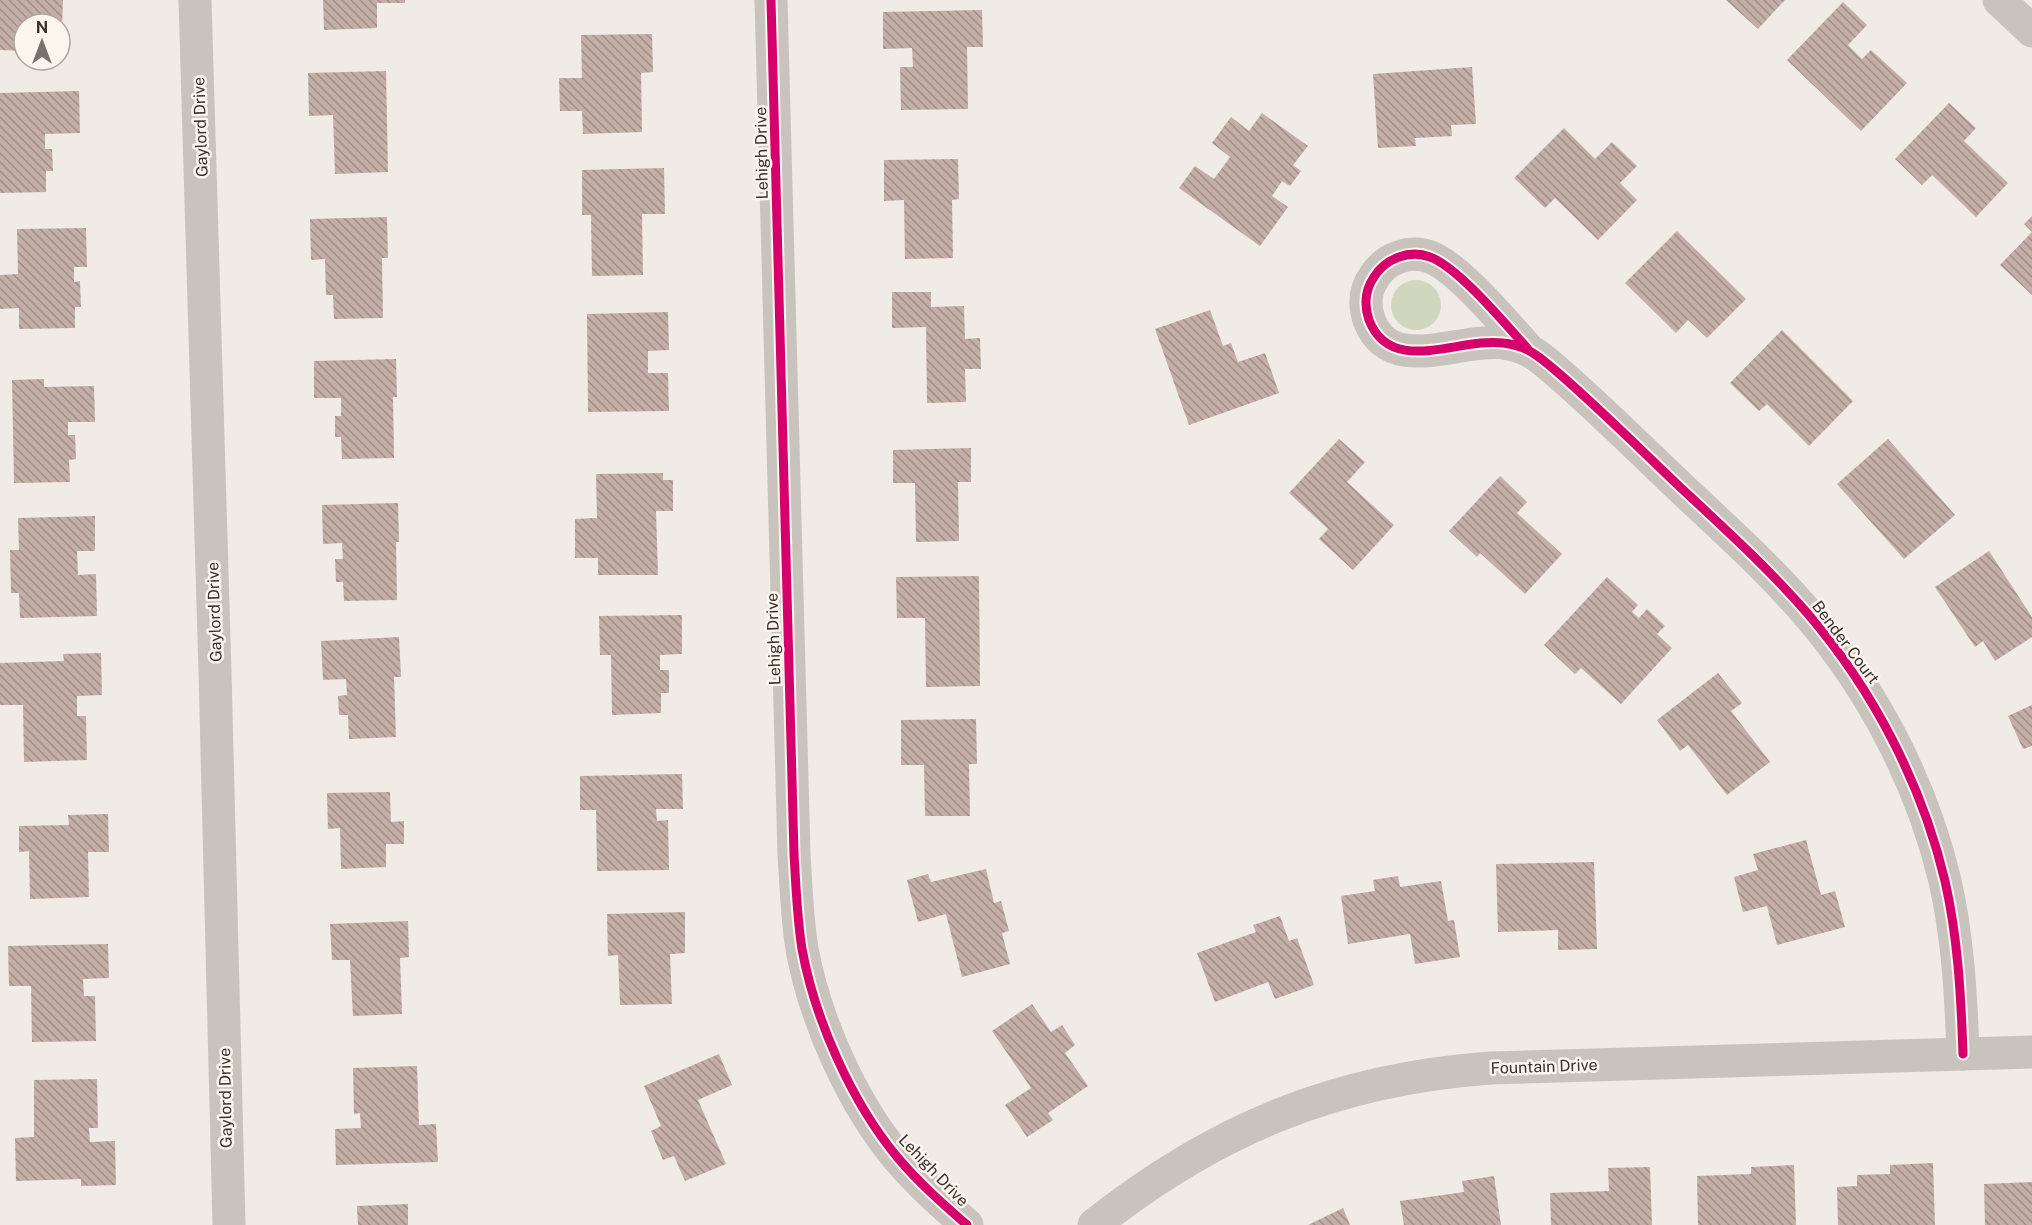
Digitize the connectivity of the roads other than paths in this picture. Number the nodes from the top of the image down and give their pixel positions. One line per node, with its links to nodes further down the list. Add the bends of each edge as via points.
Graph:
1 (195, 0): 8 (street, Gaylord Drive)
2 (771, 0): 9 (street, Lehigh Drive, via 794,854 802,950 829,1038 871,1120 898,1158)
3 (1999, 0): 4 (street)
4 (2032, 31)
5 (1528, 348): 5 (street, Bender Court, via 1462,279 1430,257 1402,255 1375,274 1367,289 1368,316 1374,330 1394,348 1425,351 1488,342); 7 (street, Bender Court, via 1747,550 1808,614 1872,704 1910,777 1928,821 1945,882 1959,975)
6 (2032, 1052): 7 (street, Fountain Drive)
7 (1963, 1054): 10 (street, Fountain Drive, via 1491,1068 1405,1078 1301,1106 1233,1135 1146,1185)
8 (229, 1225)
9 (967, 1225)
10 (1094, 1225)

